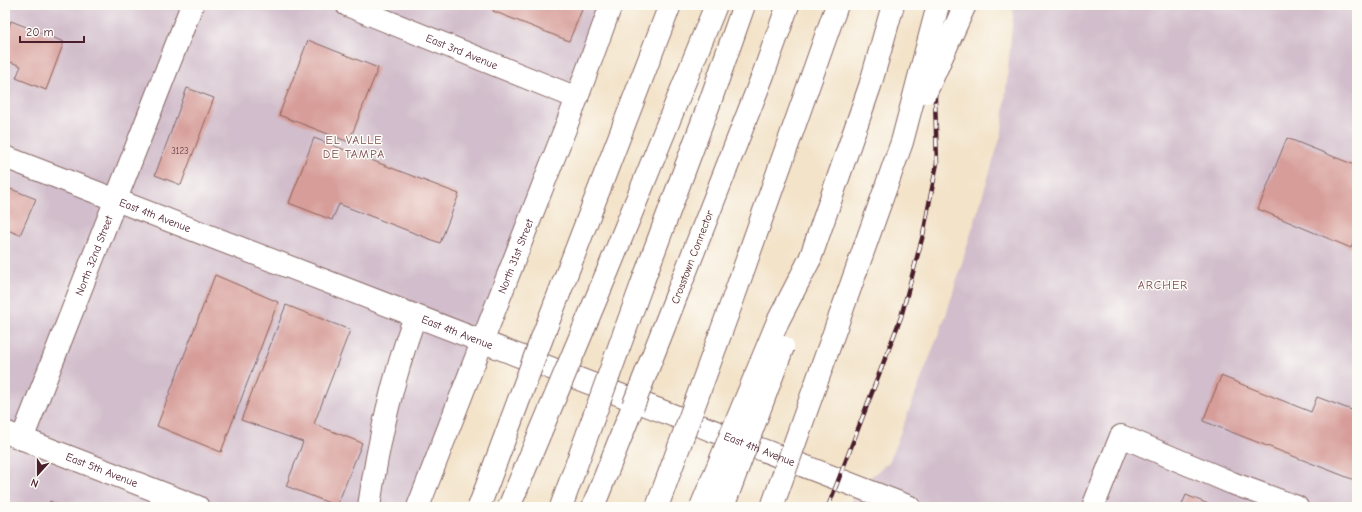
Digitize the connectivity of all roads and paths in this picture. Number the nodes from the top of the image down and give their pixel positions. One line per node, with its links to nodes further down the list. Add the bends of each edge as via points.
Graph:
1 (192, 5): 15 (main road, North 32nd Street)
2 (347, 5): 12 (main road, East 3rd Avenue)
3 (611, 5): 12 (main road, North 31st Street)
4 (670, 5): 23 (main road, bridge)
5 (716, 5): 24 (main road, bridge)
6 (744, 5): 25 (main road, bridge)
7 (788, 5): 26 (main road, Crosstown Connector, bridge)
8 (837, 5): 27 (main road, bridge)
9 (893, 5): 16 (main road, via 870,86)
10 (938, 5): 13 (main road, bridge)
11 (965, 5): 13 (main road, bridge)
12 (577, 98): 18 (main road, North 31st Street)
13 (902, 142): 30 (main road, bridge)
14 (5, 157): 15 (main road, East 4th Avenue)
15 (115, 200): 17 (main road, East 4th Avenue); 19 (main road, North 32nd Street)
16 (810, 259): 28 (main road, bridge, via 778,321); 29 (main road, bridge, via 791,326)
17 (415, 316): 18 (main road, East 4th Avenue); 21 (main road, via 383,426)
18 (482, 342): 22 (main road, North 31st Street); 31 (main road, East 4th Avenue)
19 (13, 436): 20 (main road, East 5th Avenue)
20 (198, 507)
21 (369, 507)
22 (418, 507)
23 (478, 507)
24 (509, 507)
25 (561, 507)
26 (592, 507)
27 (657, 507)
28 (701, 507)
29 (723, 507)
30 (772, 507)
31 (910, 507)
32 (1093, 507): 33 (main road, via 1121,436 1232,483)
33 (1297, 507)

